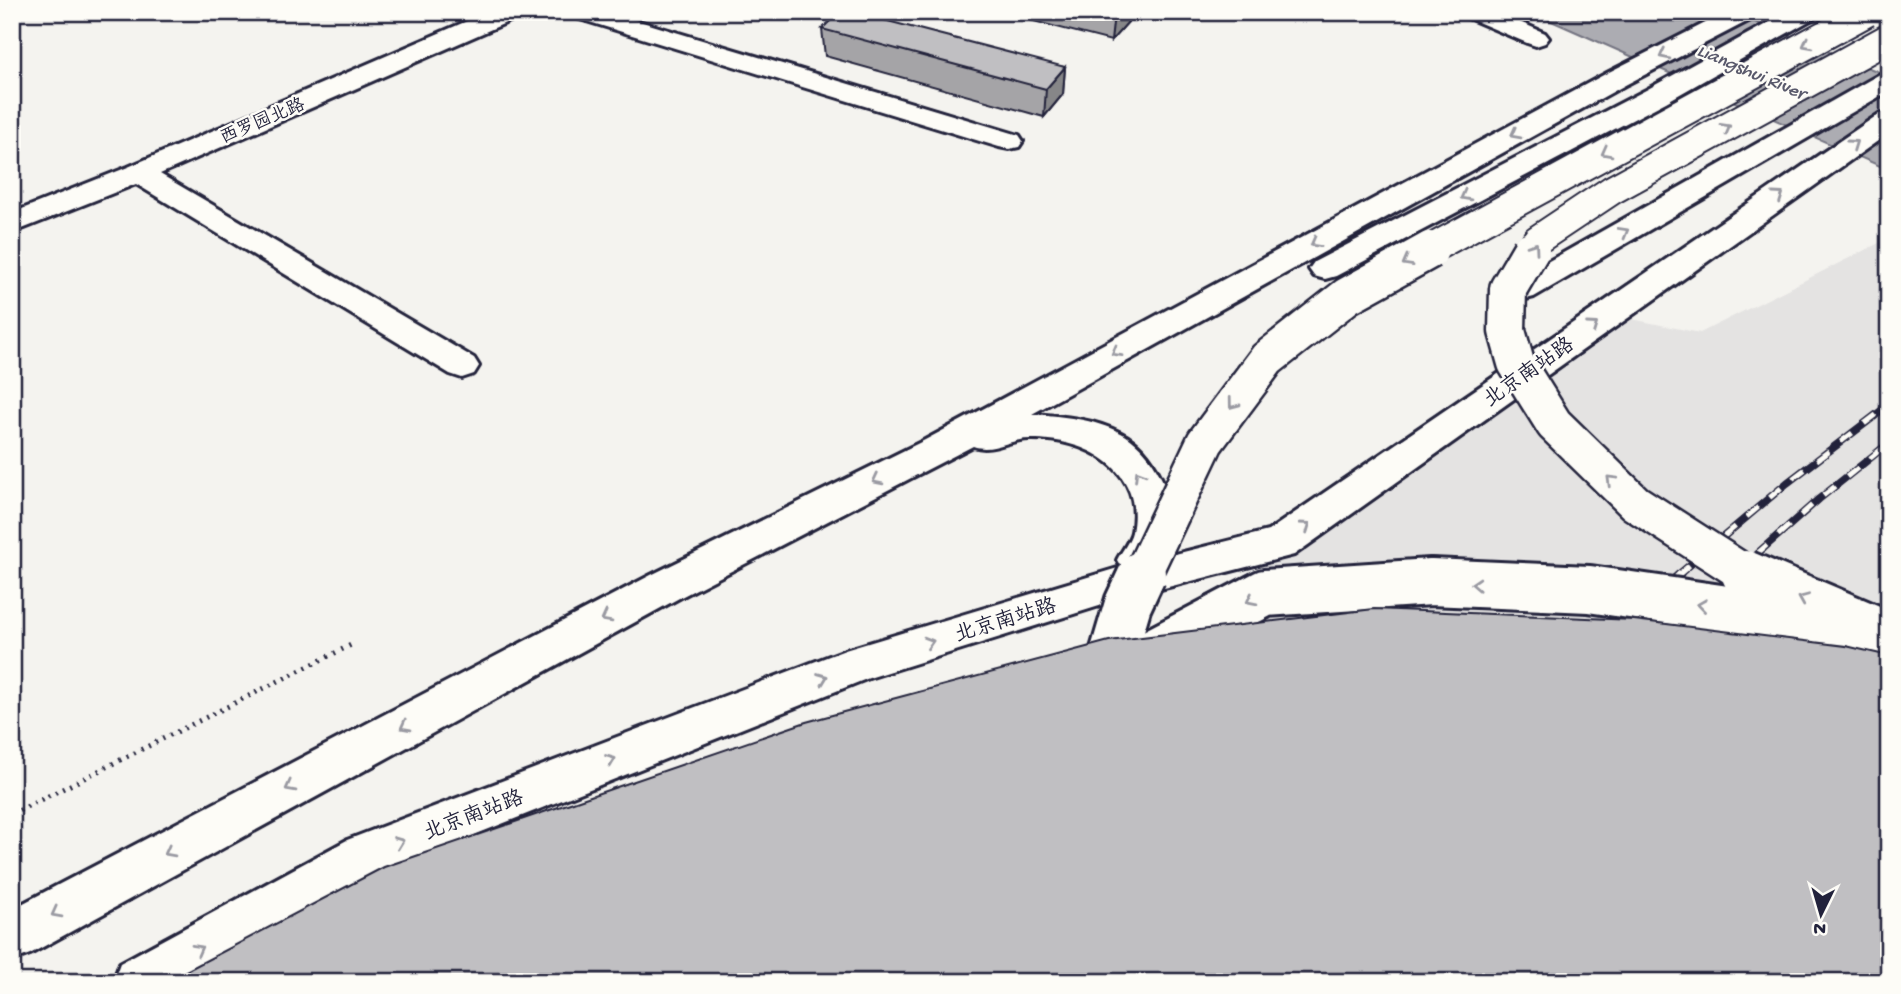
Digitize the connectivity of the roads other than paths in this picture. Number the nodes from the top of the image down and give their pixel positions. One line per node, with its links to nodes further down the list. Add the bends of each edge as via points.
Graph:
1 (510, 12): 12 (street, 西罗园北路)
2 (582, 12): 11 (street)
3 (1475, 12): 7 (street)
4 (1747, 12): 17 (street, one-way to 17)
5 (1807, 12): 14 (street, one-way to 14)
6 (1867, 12): 20 (street, bridge, via 1347,296 1267,359 1205,442 1128,604 1093,722 1147,653 1265,593 1431,582 1589,589 1720,608)
7 (1536, 38)
8 (1889, 38): 19 (street, one-way to 8, bridge, via 1750,577 1635,503 1554,424 1516,363 1507,331 1508,289 1537,240 1612,191)
9 (1889, 80): 15 (street, one-way to 9)
10 (1889, 120): 18 (street, 北京南站路, one-way to 10, via 1280,544)
11 (1009, 141)
12 (138, 173): 13 (street, 西罗园北路); 16 (street)
13 (12, 224)
14 (1325, 269)
15 (1522, 290)
16 (462, 366)
17 (938, 449): 18 (street, one-way to 17, via 1152,535 1152,501 1139,471 1110,443 1072,430 1028,426); 21 (street, one-way to 21, via 666,586)
18 (1125, 582): 22 (street, 北京南站路, one-way to 18, via 365,856 860,663)
19 (1889, 635)
20 (1889, 646)
21 (12, 936)
22 (139, 982)

